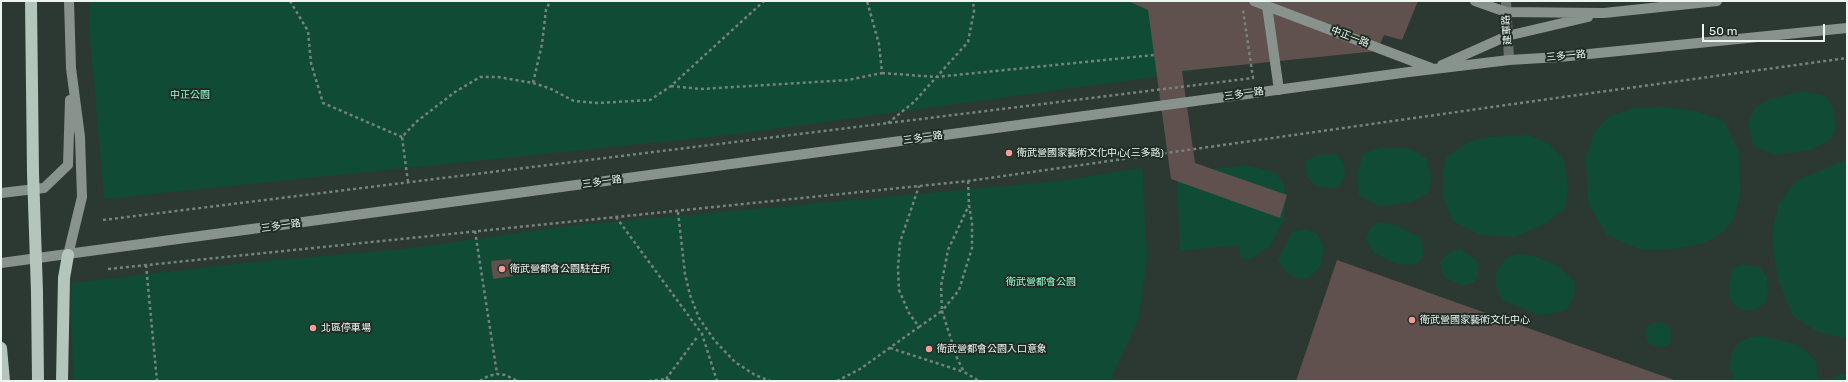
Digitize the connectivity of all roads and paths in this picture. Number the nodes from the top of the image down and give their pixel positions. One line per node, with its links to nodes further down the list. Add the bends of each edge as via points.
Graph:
1 (31, 1): 52 (highway, bridge)
2 (69, 1): 21 (street)
3 (290, 1): 29 (path, via 308,31 311,63 323,103)
4 (550, 1): 25 (path, via 546,10 542,44)
5 (764, 1): 26 (path)
6 (867, 1): 23 (path, via 879,44)
7 (973, 1): 24 (path, via 974,11 968,42)
8 (1254, 1): 12 (street, 中正一路)
9 (1475, 1): 14 (street)
10 (1506, 1): 14 (street, 建軍路)
11 (1717, 1): 15 (street)
12 (1267, 6): 22 (street, 中正一路); 27 (street)
13 (1243, 10): 28 (path, via 1253,78)
14 (1506, 12): 15 (street); 17 (street, 建軍路)
15 (1604, 13): 17 (street)
16 (1847, 28): 20 (street, 三多一路)
17 (1507, 36): 20 (street, 建軍路); 22 (street)
18 (1154, 55): 24 (path)
19 (1847, 58): 30 (path)
20 (1509, 60): 22 (street, 三多一路)
21 (71, 68): 33 (street, via 68,165 44,188); 39 (street, via 80,137 82,197)
22 (1433, 69): 27 (street, 三多一路)
23 (882, 73): 24 (path); 26 (path, via 848,80 702,89)
24 (936, 78): 28 (path, via 914,102)
25 (533, 83): 26 (path, via 574,101 598,103 650,100); 29 (path, via 498,77 480,78 455,92 416,122)
26 (671, 86)
27 (1279, 90): 39 (street, 三多一路)
28 (888, 123): 31 (path)
29 (402, 137): 31 (path)
30 (968, 181): 32 (path); 34 (path)
31 (408, 182): 37 (path)
32 (919, 186): 35 (path); 44 (path, via 900,242 898,276 899,290)
33 (1, 193)
34 (969, 205): 43 (path, via 948,250 941,286); 43 (path, via 973,236 970,258 959,290)
35 (678, 212): 36 (path); 60 (path, via 685,274 690,295 700,318 715,341 735,362)
36 (616, 217): 38 (path); 59 (path, via 702,334)
37 (103, 220)
38 (476, 231): 41 (path); 49 (path)
39 (68, 255): 40 (street, 三多一路); 53 (highway, via 64,278)
40 (1, 263)
41 (146, 265): 42 (path); 54 (path)
42 (108, 269)
43 (942, 311): 44 (path); 48 (path, via 952,345)
44 (919, 327): 47 (path)
45 (698, 336): 50 (path)
46 (1, 348): 51 (highway)
47 (889, 348): 48 (path); 61 (path, via 860,369)
48 (964, 372): 62 (path)
49 (497, 374): 55 (path); 56 (path)
50 (666, 379): 57 (path); 58 (path)
51 (4, 381)
52 (38, 381)
53 (62, 381)
54 (156, 381)
55 (480, 381)
56 (518, 381)
57 (649, 381)
58 (672, 381)
59 (717, 381)
60 (770, 381)
61 (836, 381)
62 (979, 381)

